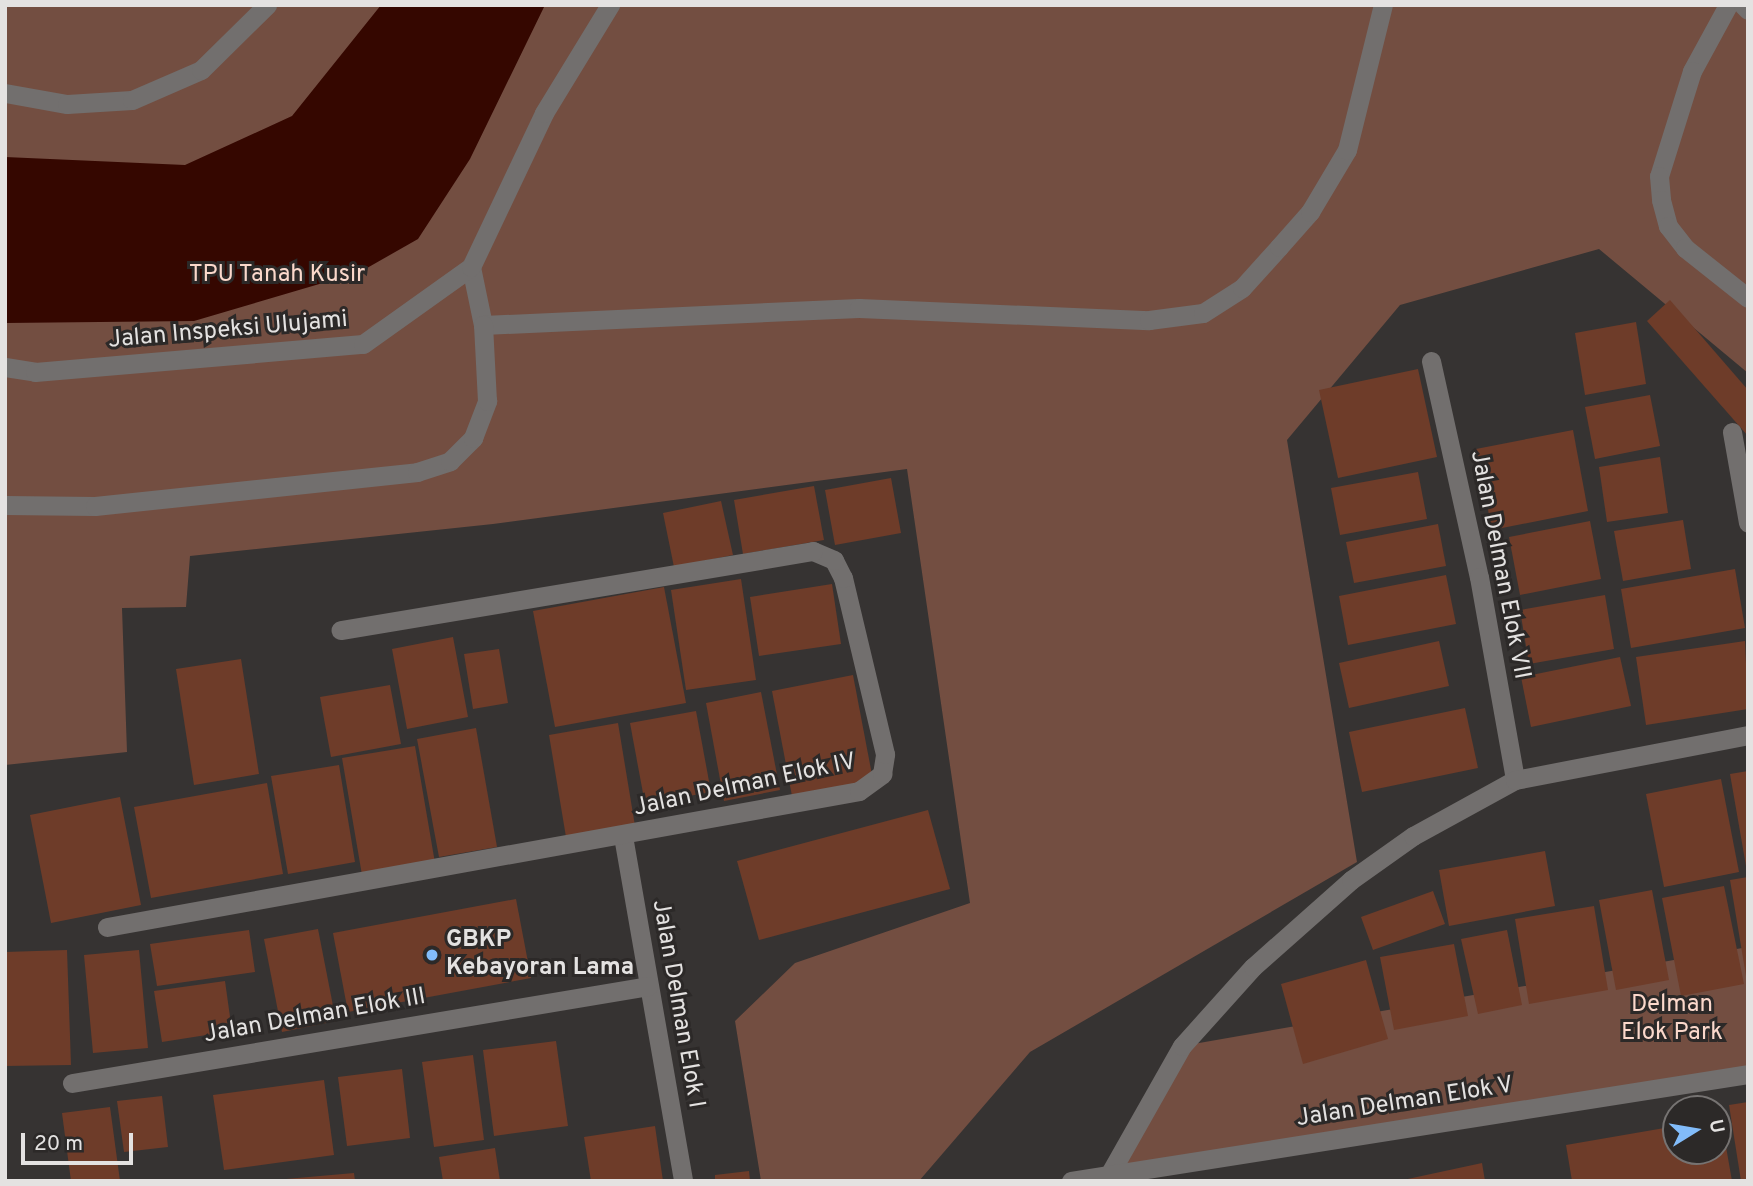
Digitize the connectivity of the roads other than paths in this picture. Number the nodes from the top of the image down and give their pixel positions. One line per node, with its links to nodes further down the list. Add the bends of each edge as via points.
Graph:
1 (267, 5): 7 (street, via 201,70 132,100 66,104)
2 (610, 5): 8 (street, Jalan Inspeksi Ulujami, via 544,113)
3 (1383, 5): 10 (street, via 1347,150 1302,221 1242,288 1203,313 1149,320 859,307)
4 (1728, 5): 9 (street, via 1692,71 1659,176 1668,226 1685,248)
5 (1743, 5): 6 (street)
6 (1748, 10)
7 (5, 93)
8 (471, 267): 10 (street); 12 (street, Jalan Inspeksi Ulujami, via 363,344 35,372)
9 (1748, 298)
10 (483, 325): 14 (street, via 487,401 473,438 450,461 417,472 95,506)
11 (1431, 361): 18 (street, Jalan Delman Elok VII, via 1479,577)
12 (5, 367)
13 (1732, 432): 15 (street)
14 (5, 505)
15 (1748, 523)
16 (341, 631): 19 (street, Jalan Delman Elok IV, via 791,552 813,551 834,560 885,754 882,774 859,792)
17 (1748, 735): 18 (street)
18 (1514, 780): 24 (street, via 1351,880 1253,967 1182,1046)
19 (623, 836): 20 (street, Jalan Delman Elok IV); 21 (street, Jalan Delman Elok I)
20 (107, 928)
21 (648, 986): 23 (street, Jalan Delman Elok III); 25 (street, Jalan Delman Elok I)
22 (1748, 1074): 24 (street, Jalan Delman Elok V)
23 (72, 1083)
24 (1109, 1175): 26 (street, Jalan Delman Elok V)
25 (683, 1181)
26 (1070, 1181)

